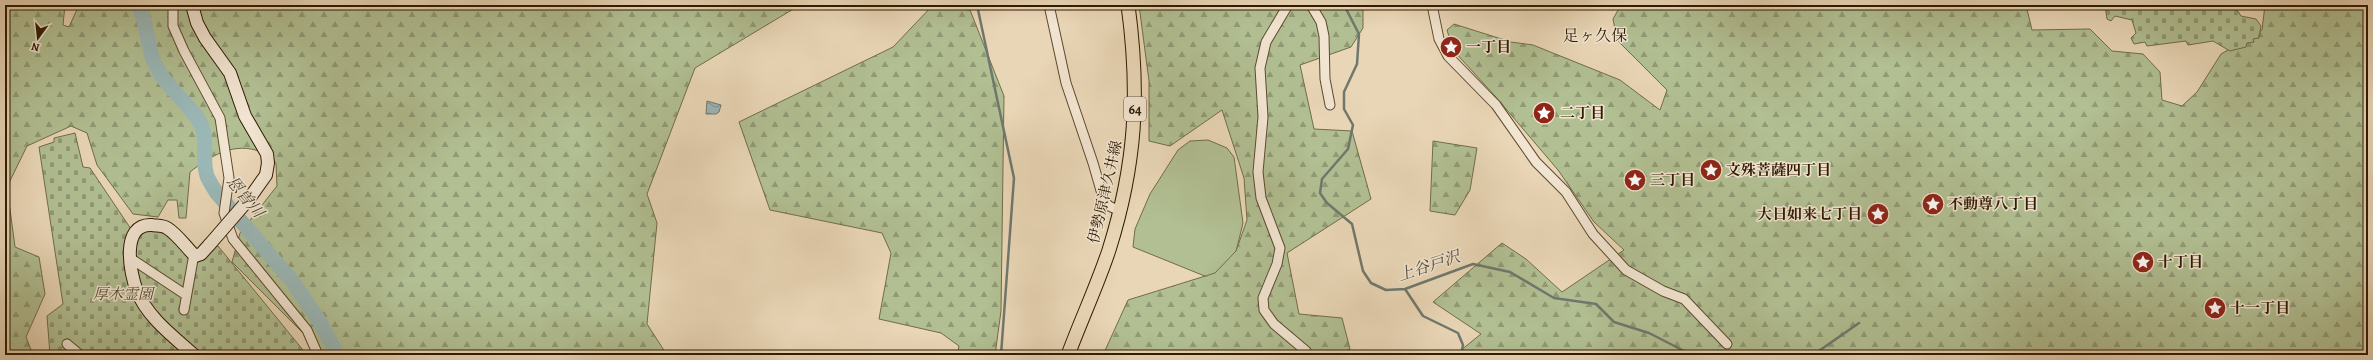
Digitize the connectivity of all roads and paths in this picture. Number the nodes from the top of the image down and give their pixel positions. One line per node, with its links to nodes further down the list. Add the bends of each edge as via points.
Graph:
1 (172, 5): 18 (street, via 173,26 220,118 229,178 224,213 234,239 307,330)
2 (192, 5): 10 (street, bridge, via 205,38 230,73 244,116 267,154 268,163 266,176 249,199 201,254)
3 (1049, 5): 9 (street, via 1066,83 1104,200 1109,206)
4 (1128, 5): 9 (main road, 伊勢原津久井線 / 64, via 1135,54 1134,132)
5 (1288, 5): 20 (street, via 1266,42 1260,68 1263,117 1258,172 1261,198 1280,248 1277,264 1263,298 1264,310 1274,324)
6 (1311, 5): 8 (street, via 1321,22 1324,36 1325,79)
7 (1432, 5): 15 (street, via 1439,39 1448,56 1496,105 1536,162 1566,192 1593,234 1626,270 1663,291 1684,299)
8 (1330, 105)
9 (1120, 211): 19 (main road, 伊勢原津久井線 / 64, via 1099,279)
10 (194, 254): 11 (street, via 166,228 145,225 137,230 131,240); 12 (street)
11 (130, 258): 12 (street); 17 (street, via 137,292 146,308)
12 (186, 295): 13 (street)
13 (184, 310)
14 (67, 344): 16 (street)
15 (1727, 344)
16 (80, 355)
17 (194, 355)
18 (318, 355)
19 (1068, 355)
20 (1308, 355)

